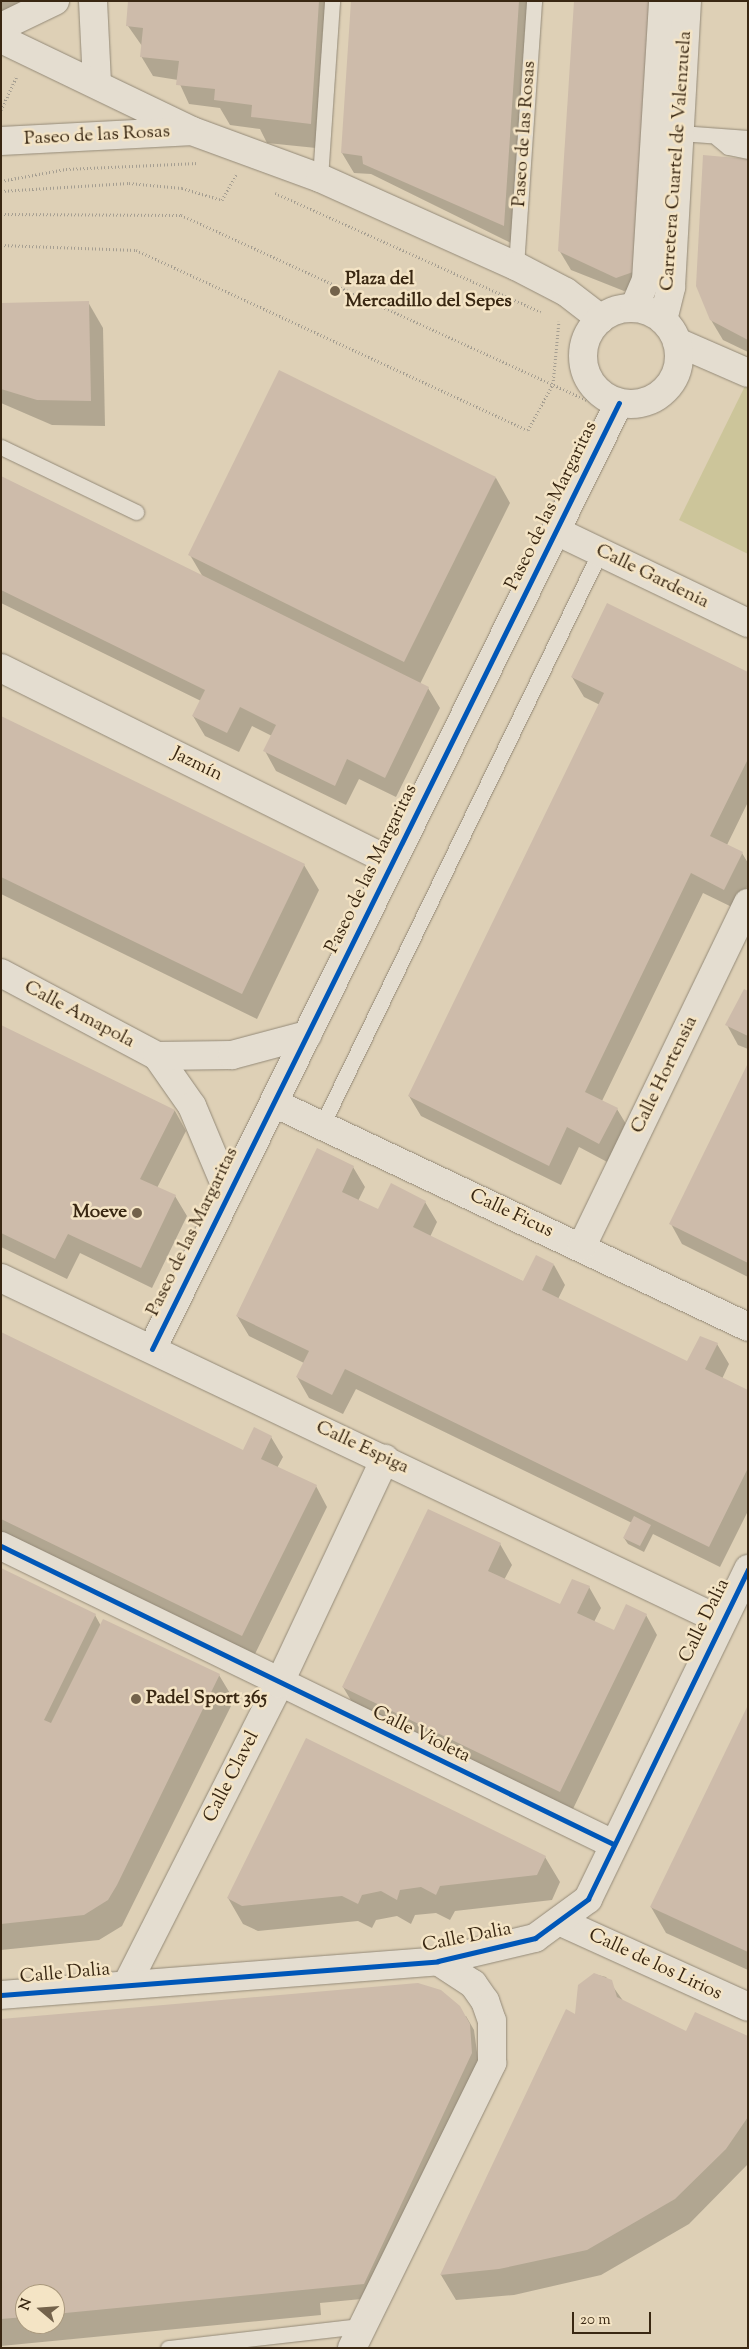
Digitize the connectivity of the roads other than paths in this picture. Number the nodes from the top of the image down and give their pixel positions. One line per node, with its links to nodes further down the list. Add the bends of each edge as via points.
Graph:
1 (54, 1): 7 (street)
2 (92, 1): 9 (street)
3 (332, 1): 17 (lane)
4 (534, 1): 18 (lane, Paseo de las Rosas)
5 (663, 1): 19 (street, Carretera Cuartel de Valenzuela, via 646,280)
6 (688, 1): 11 (street, Carretera Cuartel de Valenzuela)
7 (1, 27)
8 (1, 39): 9 (street, Paseo de las Rosas)
9 (97, 84): 10 (street, Paseo de las Rosas); 12 (street, via 106,104)
10 (192, 131): 12 (street, Paseo de las Rosas); 17 (street, Paseo de las Rosas)
11 (680, 134): 13 (lane); 21 (street, Carretera Cuartel de Valenzuela)
12 (95, 136): 15 (street, Paseo de las Rosas)
13 (716, 137): 14 (lane); 16 (lane, via 728,147)
14 (748, 138)
15 (1, 141)
16 (748, 151)
17 (320, 178): 18 (street, Paseo de las Rosas)
18 (516, 266): 20 (street, Paseo de las Rosas, via 566,292)
19 (634, 308): 20 (street); 21 (street)
20 (600, 319): 23 (street, via 588,336 585,367 594,386)
21 (670, 331): 22 (street); 23 (street, via 678,368 666,390 644,403)
22 (748, 373)
23 (617, 408): 26 (street, Paseo de las Margaritas)
24 (1, 447): 25 (lane)
25 (136, 512)
26 (556, 531): 27 (street, Calle Gardenia); 30 (street, Paseo de las Margaritas)
27 (600, 552): 28 (street, Calle Gardenia); 36 (lane)
28 (748, 623)
29 (1, 668): 30 (street, Jazmín)
30 (392, 862): 33 (street, Paseo de las Margaritas)
31 (748, 903): 38 (street, Calle Hortensia)
32 (1, 973): 34 (street, Calle Amapola)
33 (307, 1035): 34 (street, Calle Amapola, via 232,1055); 35 (street, Paseo de las Margaritas)
34 (157, 1056): 37 (street, Calle Amapola, via 192,1106)
35 (274, 1103): 36 (street, Calle Ficus); 37 (street, Paseo de las Margaritas)
36 (321, 1127): 38 (street, Calle Ficus)
37 (229, 1194): 41 (street, Paseo de las Margaritas)
38 (582, 1246): 40 (street, Calle Ficus)
39 (1, 1278): 41 (street, Calle Espiga)
40 (748, 1327)
41 (152, 1349): 42 (street, Calle Espiga)
42 (385, 1460): 45 (street, Calle Espiga); 46 (street, Calle Clavel)
43 (1, 1546): 46 (street, Calle Violeta)
44 (748, 1569): 45 (street, Calle Dalia)
45 (722, 1621): 47 (street, Calle Dalia)
46 (279, 1684): 47 (street, Calle Violeta); 50 (street, Calle Clavel)
47 (612, 1844): 48 (street, Calle Dalia, via 588,1899)
48 (561, 1922): 49 (street, Calle Dalia, via 535,1938 500,1950); 52 (street, Calle de los Lirios)
49 (438, 1961): 50 (street, Calle Dalia); 53 (street, via 473,1984 485,2001 492,2021 492,2063)
50 (126, 1984): 51 (street, Calle Dalia)
51 (1, 1995)
52 (748, 2007)
53 (357, 2337): 54 (lane)
54 (168, 2348)

